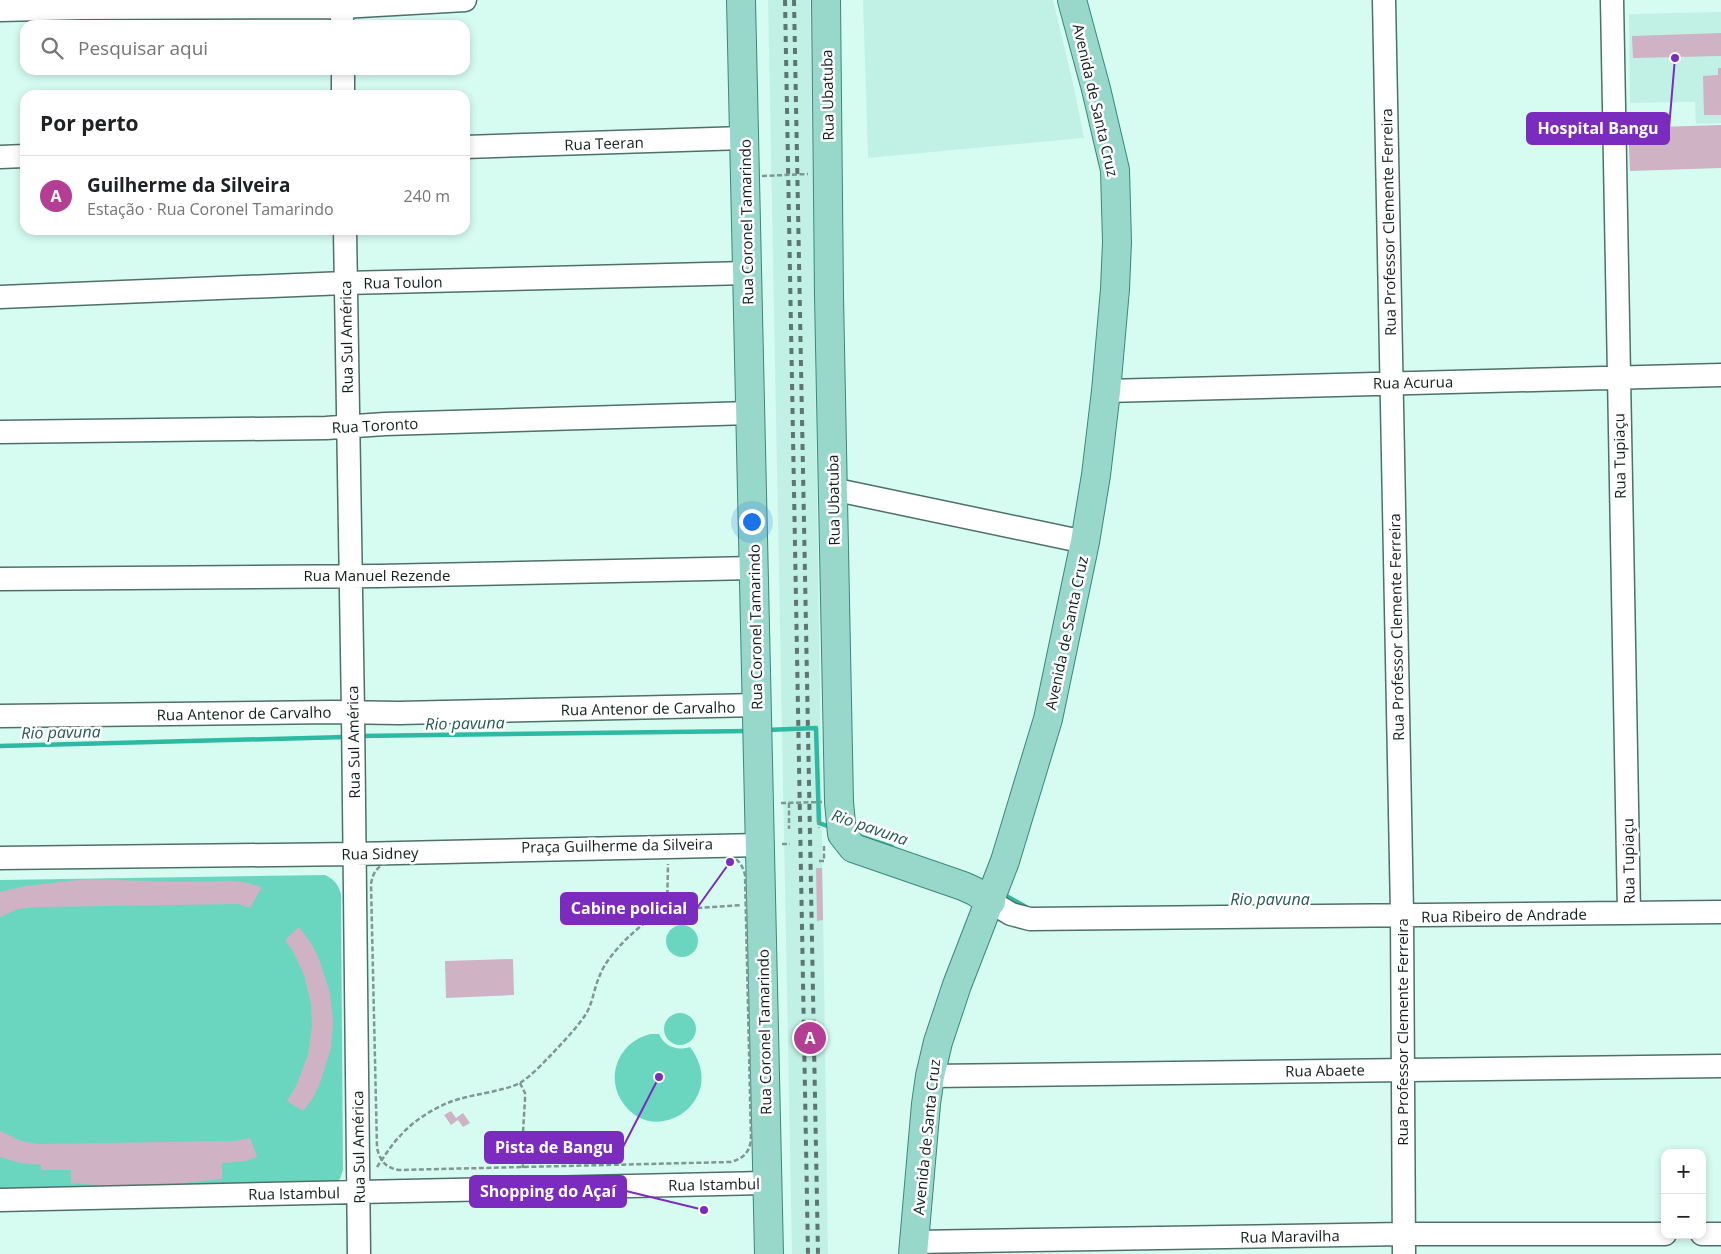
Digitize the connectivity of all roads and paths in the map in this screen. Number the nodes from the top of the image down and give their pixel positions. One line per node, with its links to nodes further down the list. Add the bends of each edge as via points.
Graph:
1 (465, 0): 10 (street)
2 (741, 0): 13 (main road, Rua Coronel Tamarindo)
3 (826, 0): 30 (main road, Rua Ubatuba)
4 (1072, 0): 26 (main road, Avenida de Santa Cruz, via 1116,170 1117,251)
5 (1384, 0): 25 (street, Rua Professor Clemente Ferreira)
6 (1612, 0): 24 (street, Rua Tupiaçu)
7 (82, 4): 8 (street); 9 (street)
8 (210, 4): 10 (street)
9 (0, 10)
10 (342, 11)
11 (343, 75): 12 (street)
12 (343, 90)
13 (744, 138): 14 (street, Rua Teeran); 20 (main road, Rua Coronel Tamarindo)
14 (470, 147)
15 (20, 156): 16 (street)
16 (0, 157)
17 (808, 174): 18 (path, bridge)
18 (762, 176)
19 (345, 235): 21 (street, Rua Sul América)
20 (747, 273): 21 (street, Rua Toulon); 27 (main road, Rua Coronel Tamarindo)
21 (345, 283): 22 (street, Rua Toulon); 28 (street, Rua Sul América)
22 (0, 297)
23 (1721, 375): 24 (street, Rua Acurua)
24 (1618, 378): 25 (street, Rua Acurua); 52 (street, Rua Tupiaçu)
25 (1391, 383): 26 (street, Rua Acurua); 53 (street, Rua Professor Clemente Ferreira)
26 (1106, 391): 31 (main road, Avenida de Santa Cruz)
27 (750, 413): 28 (street, Rua Toronto); 32 (main road, Rua Coronel Tamarindo)
28 (348, 426): 29 (street, Rua Toronto); 33 (street, Rua Sul América)
29 (0, 432)
30 (832, 489): 31 (street); 49 (main road, Rua Ubatuba, via 842,834 853,848 974,890)
31 (1085, 542): 49 (main road, Avenida de Santa Cruz, via 1048,719)
32 (754, 568): 33 (street, Rua Manuel Rezende); 35 (main road, Rua Coronel Tamarindo)
33 (350, 576): 34 (street, Rua Manuel Rezende); 36 (street, Rua Sul América)
34 (0, 579)
35 (757, 706): 36 (street, Rua Antenor de Carvalho); 42 (main road, Rua Coronel Tamarindo)
36 (353, 712): 37 (street, Rua Antenor de Carvalho); 46 (street, Rua Sul América)
37 (0, 716)
38 (822, 802): 40 (path, bridge)
39 (781, 803): 40 (path, bridge)
40 (789, 803): 41 (path)
41 (789, 829)
42 (771, 844): 43 (path); 45 (street, Rua Sidney); 50 (main road, Rua Coronel Tamarindo)
43 (790, 844)
44 (824, 844): 48 (path, via 824,861)
45 (668, 851): 46 (street, Rua Sidney); 50 (path, Praça Guilherme da Silveira, via 722,854 735,858 743,869); 51 (path); 59 (path, Praça Guilherme da Silveira, via 392,862 375,871 371,884 377,1148)
46 (355, 854): 47 (street, Rua Sidney); 62 (street, Rua Sul América)
47 (0, 858)
48 (819, 861)
49 (991, 902): 53 (street, Rua Ribeiro de Andrade, via 1011,914 1030,919); 57 (main road, Avenida de Santa Cruz, via 957,985)
50 (753, 904): 51 (path); 60 (path, Praça Guilherme da Silveira, via 751,1140 747,1153 730,1162); 61 (main road, Rua Coronel Tamarindo)
51 (667, 910): 58 (path, via 618,948 606,963 593,1000 578,1024)
52 (1629, 910): 53 (street, Rua Ribeiro de Andrade); 54 (street, Rua Ribeiro de Andrade)
53 (1402, 911): 56 (street, Rua Professor Clemente Ferreira)
54 (1721, 912)
55 (1721, 1066): 56 (street, Rua Abaete)
56 (1402, 1069): 57 (street, Rua Abaete); 67 (street, Rua Professor Clemente Ferreira)
57 (930, 1076): 68 (main road, Avenida de Santa Cruz)
58 (520, 1083): 59 (path, via 465,1097 433,1110 399,1136); 60 (path, via 525,1092)
59 (381, 1160): 60 (path, Praça Guilherme da Silveira, via 386,1166 399,1170); 62 (path)
60 (523, 1178): 61 (street, Rua Istambul); 62 (street, Rua Istambul)
61 (768, 1183): 70 (main road, Rua Coronel Tamarindo)
62 (358, 1192): 63 (street, Rua Istambul); 69 (street, Rua Sul América)
63 (0, 1200)
64 (1661, 1234): 67 (street, Rua Maravilha)
65 (1706, 1234): 66 (street)
66 (1721, 1234)
67 (1404, 1244): 68 (street, Rua Maravilha)
68 (914, 1248)
69 (359, 1254)
70 (769, 1254)

